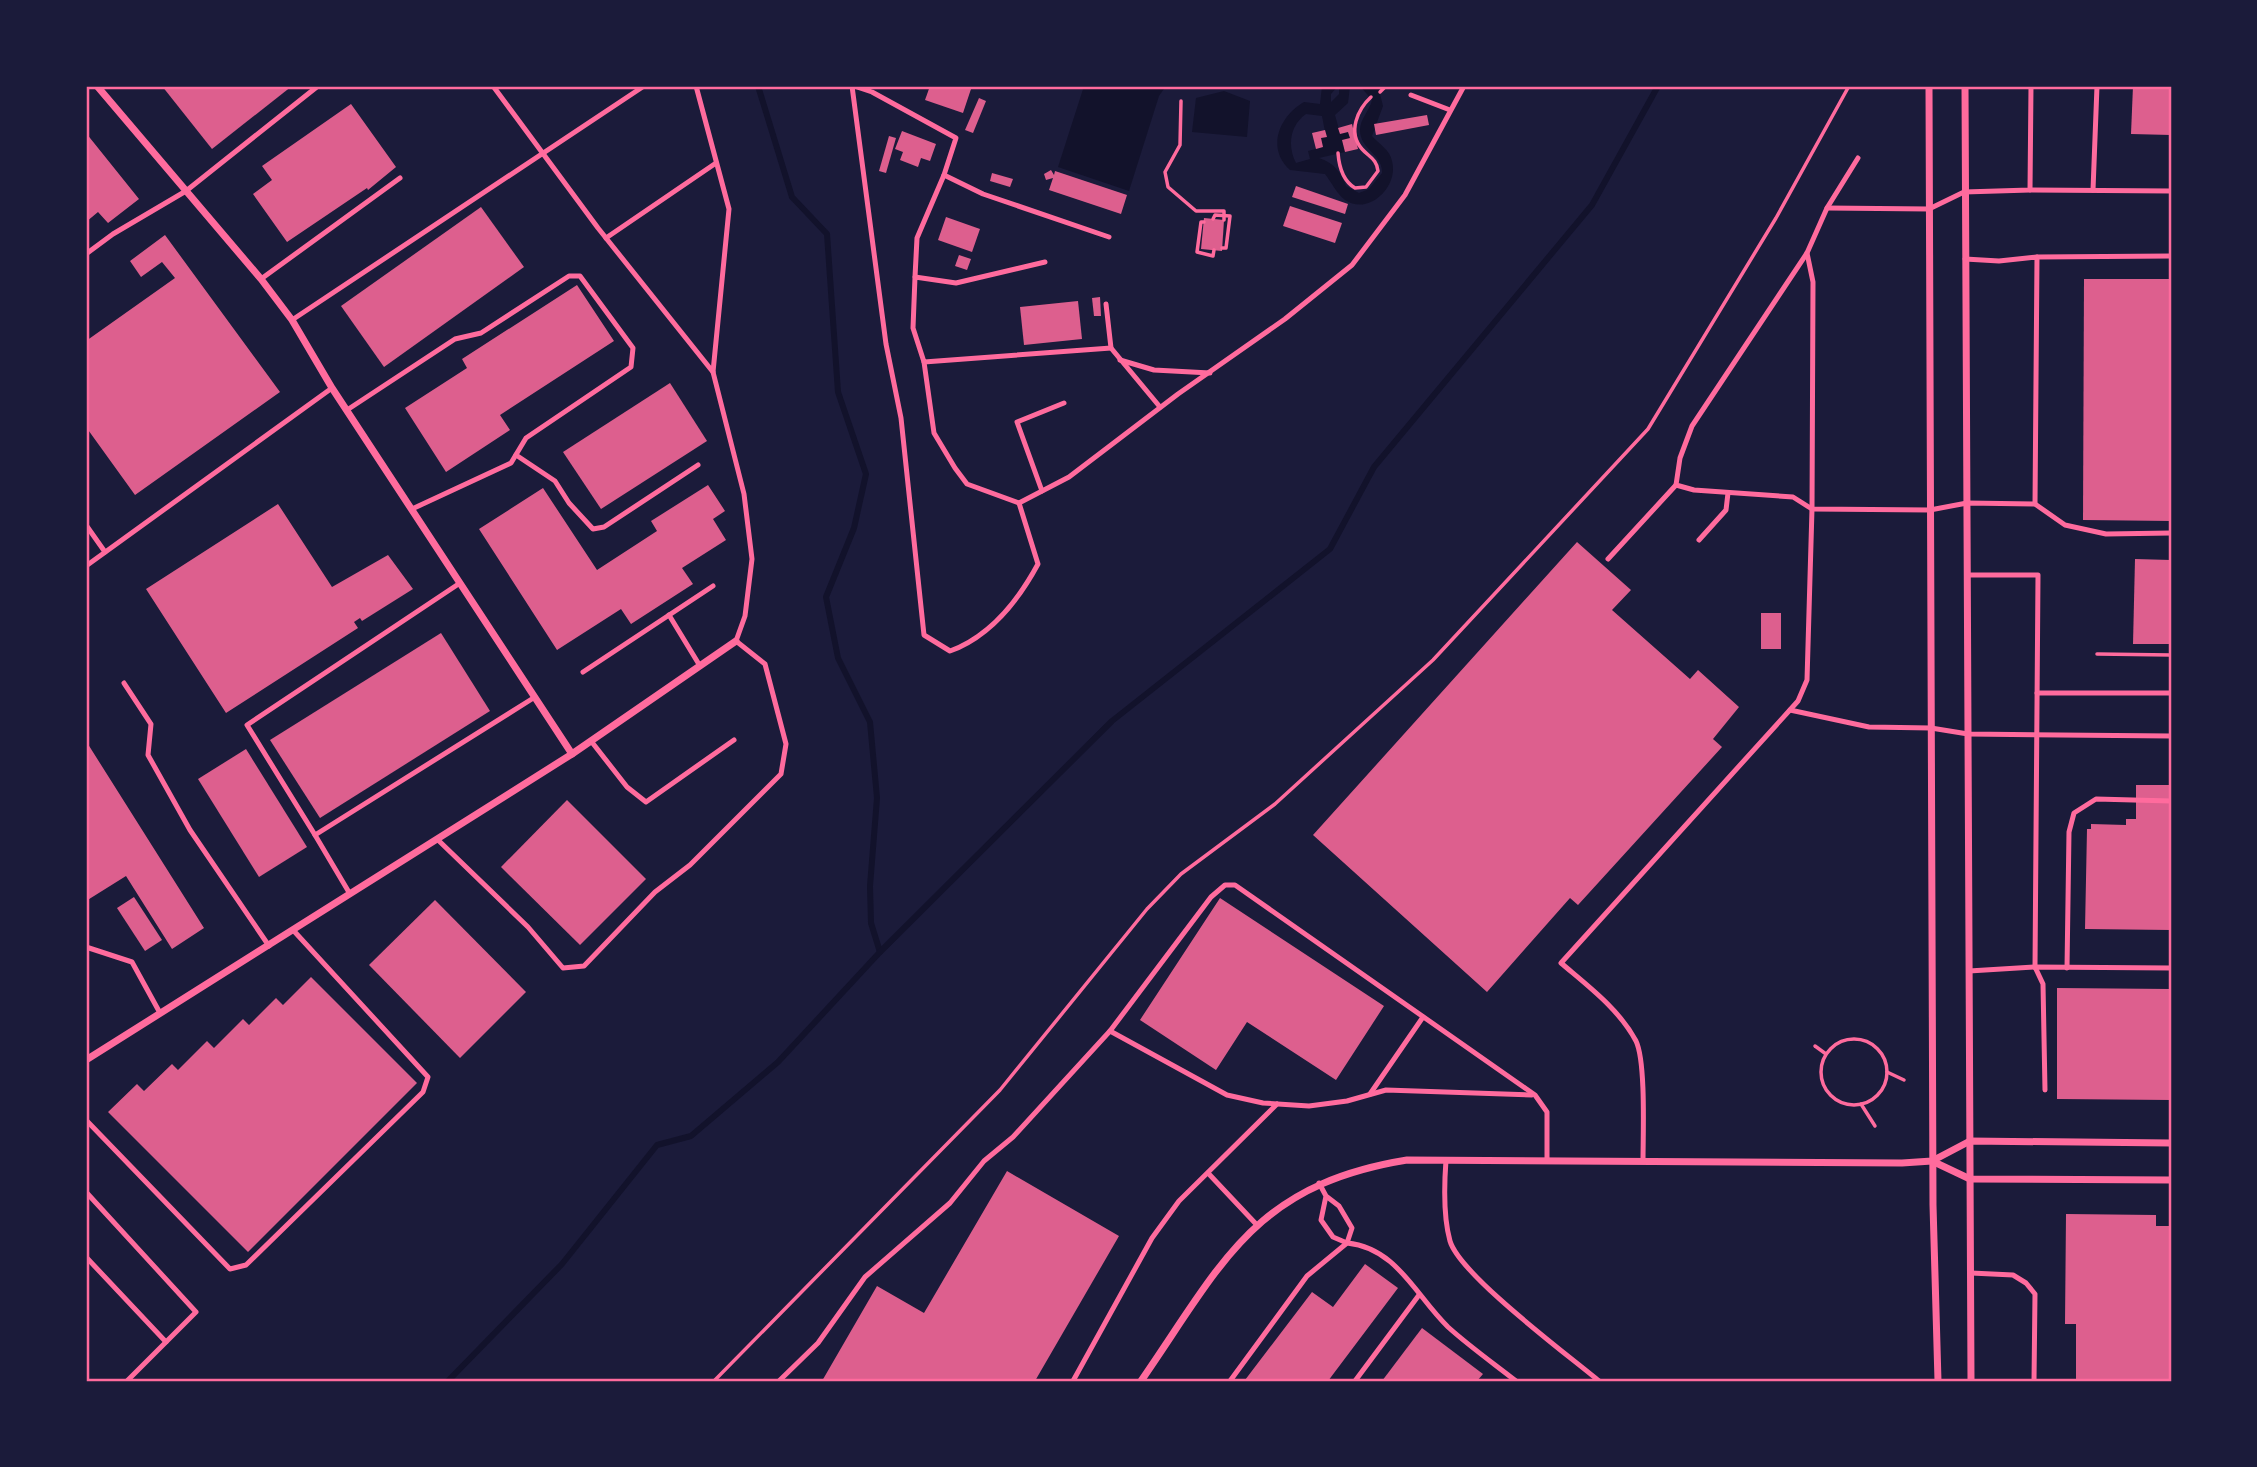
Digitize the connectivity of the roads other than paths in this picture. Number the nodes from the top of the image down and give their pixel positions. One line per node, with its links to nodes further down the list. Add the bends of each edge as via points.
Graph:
1 (97, 86): 21 (street)
2 (318, 86): 21 (lane)
3 (493, 86): 14 (lane)
4 (644, 86): 14 (lane)
5 (696, 86): 16 (lane)
6 (853, 86): 17 (lane, via 956,138); 52 (lane, via 886,344 901,418 924,635 950,651 971,643 1018,600 1038,564)
7 (1464, 86): 13 (lane)
8 (1930, 86): 25 (street)
9 (1965, 86): 23 (street)
10 (2031, 86): 19 (lane)
11 (2097, 86): 20 (lane)
12 (1411, 95): 13 (lane)
13 (1450, 110): 42 (lane, via 1405,195 1352,265)
14 (542, 153): 27 (lane); 37 (lane)
15 (1858, 158): 24 (lane)
16 (716, 163): 27 (lane); 41 (lane, via 729,209)
17 (944, 175): 26 (lane, via 983,194); 34 (lane, via 918,238)
18 (400, 178): 35 (lane)
19 (2030, 190): 20 (lane); 23 (lane)
20 (2093, 190): 22 (lane)
21 (186, 191): 29 (lane); 35 (street)
22 (2171, 191)
23 (1964, 192): 25 (lane); 32 (street)
24 (1827, 208): 25 (lane); 28 (lane)
25 (1929, 209): 57 (street)
26 (1109, 237)
27 (606, 238): 41 (lane)
28 (1807, 253): 49 (lane, via 1692,426); 56 (lane, via 1813,282)
29 (86, 254)
30 (2171, 256): 31 (lane)
31 (2037, 257): 32 (lane); 54 (lane)
32 (1964, 259): 53 (street)
33 (1045, 262): 34 (lane, via 956,283)
34 (915, 277): 40 (lane, via 914,328)
35 (261, 279): 37 (street)
36 (1107, 304): 38 (lane)
37 (292, 320): 43 (street)
38 (1111, 348): 39 (lane); 40 (lane)
39 (1119, 360): 42 (lane, via 1154,370); 45 (lane)
40 (924, 362): 52 (lane, via 934,433 967,484)
41 (713, 372): 68 (lane, via 744,494 752,559 745,616)
42 (1210, 373): 45 (lane)
43 (332, 388): 46 (street); 61 (lane)
44 (1064, 403): 50 (lane, via 1017,422)
45 (1160, 407): 50 (lane, via 1069,477)
46 (347, 410): 47 (lane, via 455,339 481,333 569,276 580,276 633,348 631,367 526,438); 55 (street)
47 (516, 455): 48 (lane, via 555,481 593,529 604,527); 55 (lane, via 511,463)
48 (698, 466)
49 (1676, 485): 51 (lane); 62 (lane)
50 (1042, 491): 52 (lane)
51 (1728, 493): 56 (lane, via 1793,496); 60 (lane, via 1726,510)
52 (1019, 503)
53 (1967, 503): 54 (lane); 57 (lane); 64 (street)
54 (2035, 504): 59 (lane, via 2066,525 2106,534)
55 (412, 509): 65 (street)
56 (1812, 509): 57 (lane); 75 (lane, via 1807,680)
57 (1930, 510): 76 (street)
58 (86, 525): 61 (lane)
59 (2171, 533)
60 (1699, 540)
61 (105, 552): 63 (lane)
62 (1608, 559)
63 (86, 566)
64 (1968, 575): 72 (lane, via 2038,575); 77 (street)
65 (460, 583): 74 (street); 84 (lane, via 247,724)
66 (713, 586): 67 (lane)
67 (669, 615): 69 (lane); 70 (lane)
68 (736, 641): 69 (street); 85 (lane, via 765,664 786,744 780,774 584,966 564,968)
69 (700, 666): 81 (street)
70 (583, 671)
71 (124, 683): 88 (lane, via 151,724 148,755 190,830)
72 (2037, 693): 73 (lane); 78 (lane)
73 (2171, 693)
74 (536, 697): 82 (street); 84 (lane)
75 (1790, 710): 76 (lane, via 1869,727); 107 (lane, via 1561,963 1613,1009 1637,1043)
76 (1931, 728): 77 (lane); 108 (street)
77 (1968, 734): 78 (lane); 93 (street)
78 (2038, 734): 79 (lane); 90 (lane)
79 (2171, 736)
80 (734, 740): 81 (lane, via 646,802 627,787)
81 (591, 741): 82 (street)
82 (572, 754): 85 (street)
83 (2171, 801): 91 (lane, via 2096,799 2074,813 2069,832)
84 (315, 835): 86 (lane)
85 (437, 839): 86 (street)
86 (350, 894): 87 (street)
87 (293, 930): 88 (street); 102 (lane, via 428,1077 423,1092 246,1265 230,1269)
88 (269, 946): 94 (street)
89 (86, 947): 94 (lane, via 132,962)
90 (2035, 967): 91 (lane); 93 (lane); 98 (lane, via 2043,984)
91 (2067, 968): 92 (lane)
92 (2171, 968)
93 (1969, 971): 103 (street)
94 (160, 1013): 97 (street)
95 (1423, 1017): 96 (lane, via 1235,885 1225,885 1211,897); 99 (lane); 100 (lane)
96 (1110, 1031): 101 (lane, via 1227,1095); 122 (lane, via 1013,1137 984,1161 950,1203 865,1277 818,1343)
97 (86, 1060)
98 (2045, 1090)
99 (1370, 1094): 100 (lane, via 1386,1090); 101 (lane, via 1309,1106)
100 (1535, 1095): 106 (lane, via 1547,1112)
101 (1277, 1104): 109 (lane)
102 (86, 1120)
103 (1970, 1141): 104 (street); 108 (street); 110 (street)
104 (2171, 1143)
105 (1446, 1160): 106 (street); 112 (street, via 1378,1165); 128 (lane, via 1444,1201 1450,1243 1467,1271)
106 (1547, 1161): 107 (street)
107 (1643, 1161): 108 (street)
108 (1933, 1161): 110 (street); 129 (street)
109 (1208, 1173): 115 (lane); 123 (lane, via 1179,1201 1152,1238)
110 (1970, 1179): 111 (street); 118 (street)
111 (2171, 1180)
112 (1319, 1183): 114 (lane); 115 (street)
113 (86, 1192): 120 (lane, via 196,1312)
114 (1326, 1196): 116 (lane, via 1339,1206 1352,1228); 116 (lane, via 1321,1220 1333,1237)
115 (1256, 1224): 124 (street, via 1227,1256)
116 (1347, 1243): 119 (lane, via 1367,1245 1398,1267); 125 (lane, via 1307,1276)
117 (86, 1257): 120 (lane)
118 (1971, 1273): 130 (street); 131 (lane, via 2013,1275 2035,1294)
119 (1419, 1294): 126 (lane); 127 (lane, via 1448,1327)
120 (166, 1342): 121 (lane)
121 (127, 1381)
122 (779, 1381)
123 (1073, 1381)
124 (1141, 1381)
125 (1230, 1381)
126 (1354, 1381)
127 (1516, 1381)
128 (1599, 1381)
129 (1938, 1381)
130 (1971, 1381)
131 (2034, 1381)

